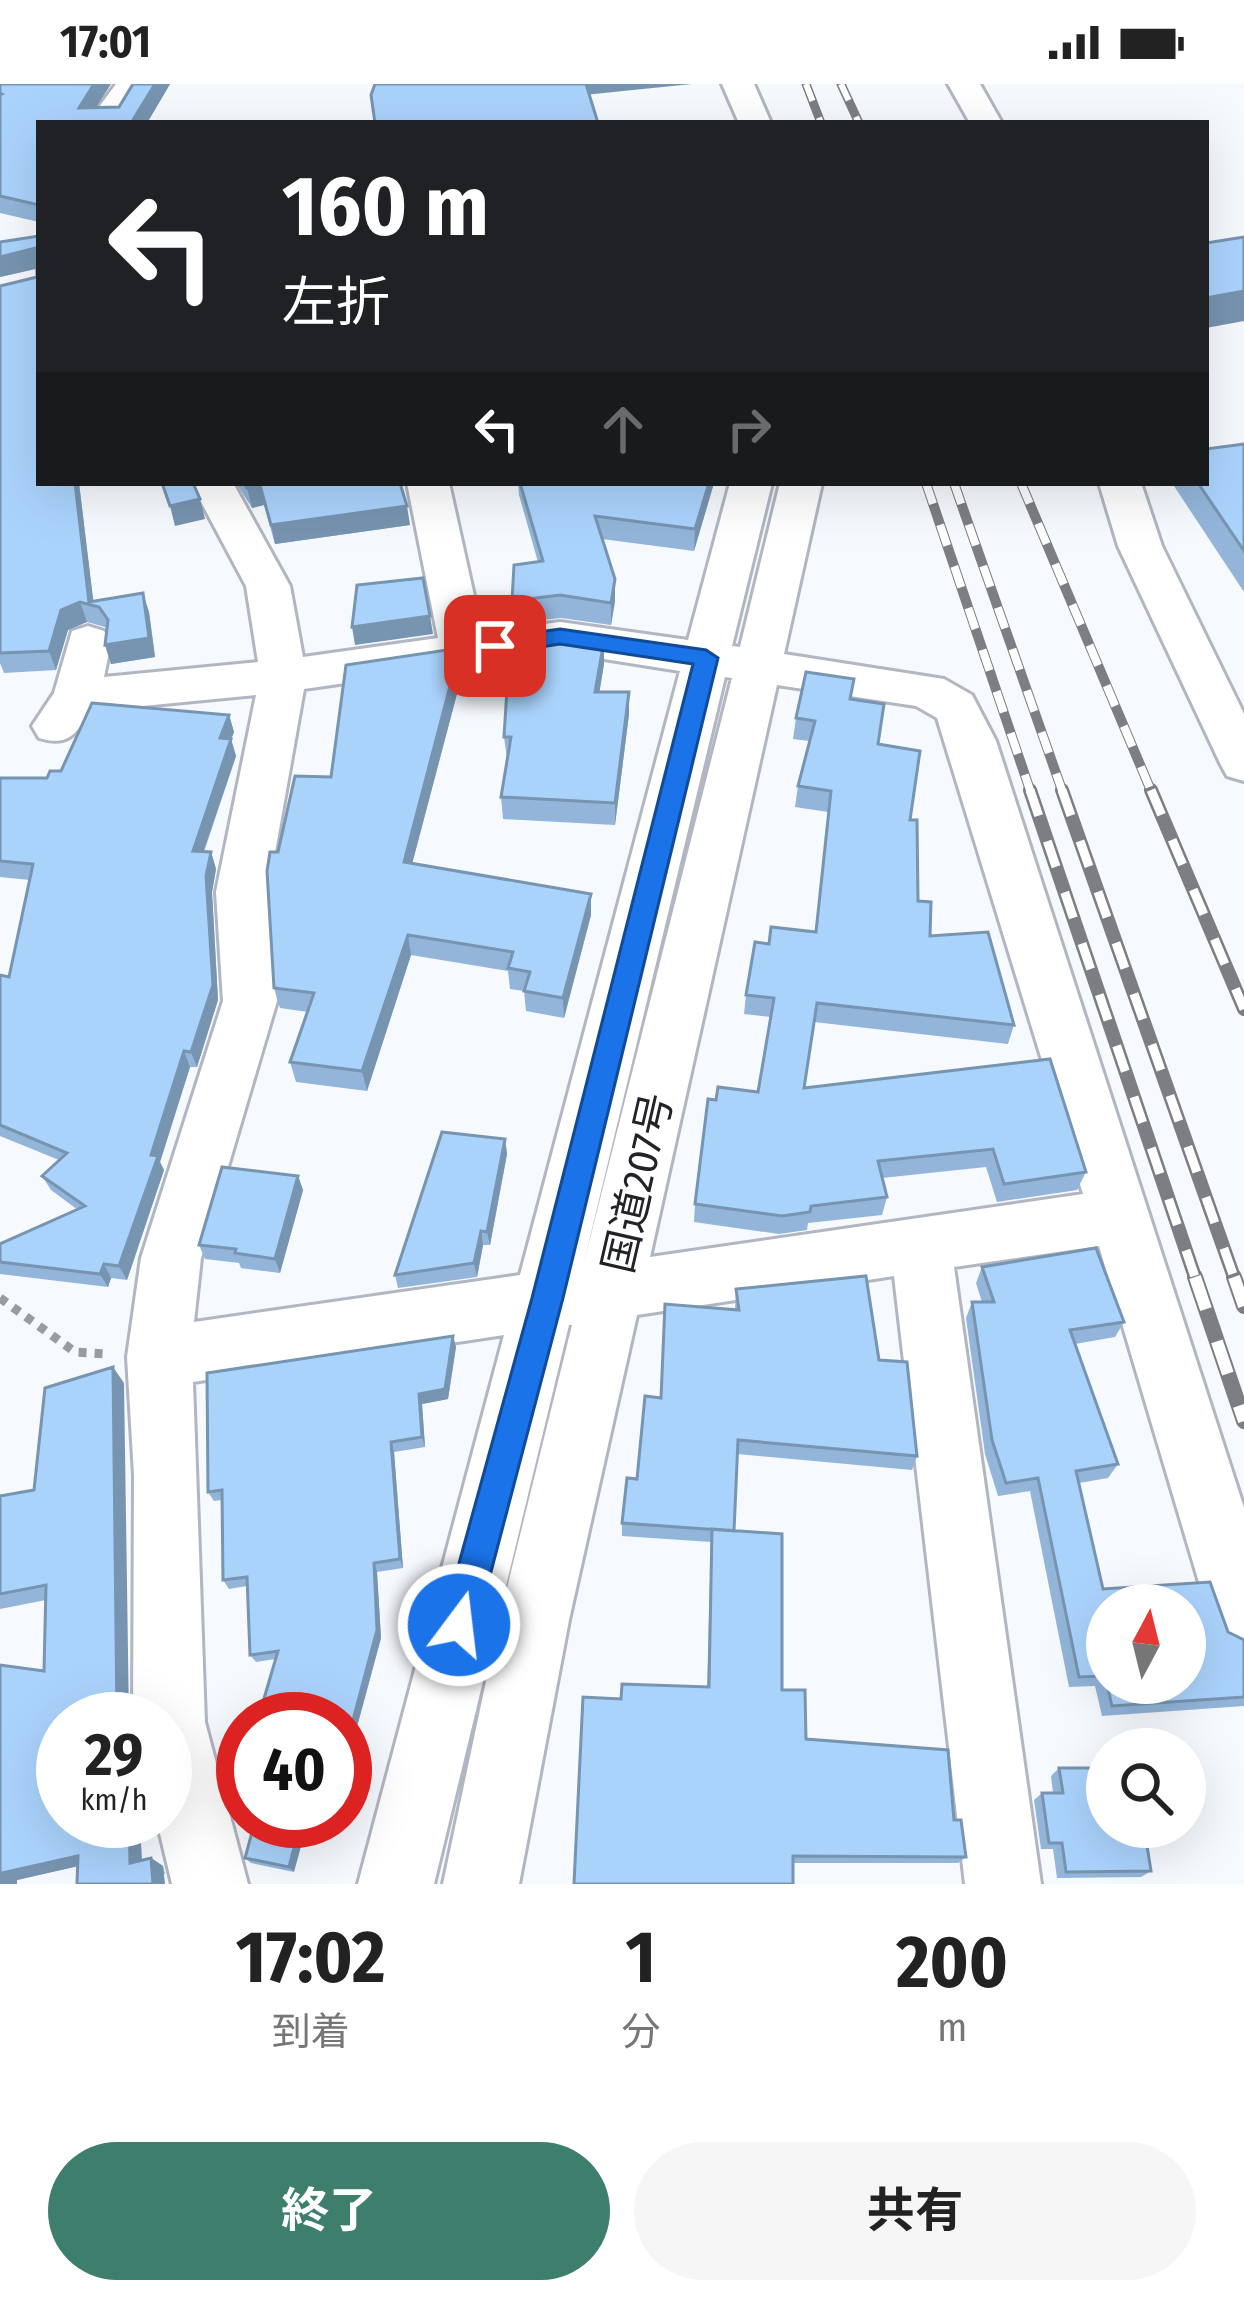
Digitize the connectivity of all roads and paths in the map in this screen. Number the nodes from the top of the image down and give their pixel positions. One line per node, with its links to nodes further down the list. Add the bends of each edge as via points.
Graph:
1 (132, 84): 4 (street)
2 (738, 84): 5 (street)
3 (964, 84): 6 (street)
4 (105, 120)
5 (754, 120)
6 (984, 120)
7 (214, 486): 15 (street, via 268,586)
8 (429, 486): 13 (street)
9 (751, 486): 14 (street)
10 (800, 486): 14 (street, 国道207号)
11 (1121, 486): 16 (street, via 1140,546)
12 (88, 642): 15 (street, via 67,711)
13 (463, 650): 14 (street, via 560,637); 15 (street)
14 (731, 662): 17 (street, via 927,691 955,706); 19 (street, 国道207号); 21 (street)
15 (284, 676): 22 (street, via 242,892 250,1001 171,1258)
16 (1244, 763)
17 (1119, 1216): 18 (street); 23 (street)
18 (921, 1245): 19 (street); 27 (street)
19 (613, 1289): 21 (street); 26 (street, 国道207号)
20 (0, 1298): 22 (path, via 75,1352)
21 (547, 1298): 22 (street); 25 (street)
22 (159, 1357): 24 (street, via 170,1722)
23 (1244, 1616)
24 (210, 1884)
25 (396, 1884)
26 (481, 1884)
27 (1003, 1884)

